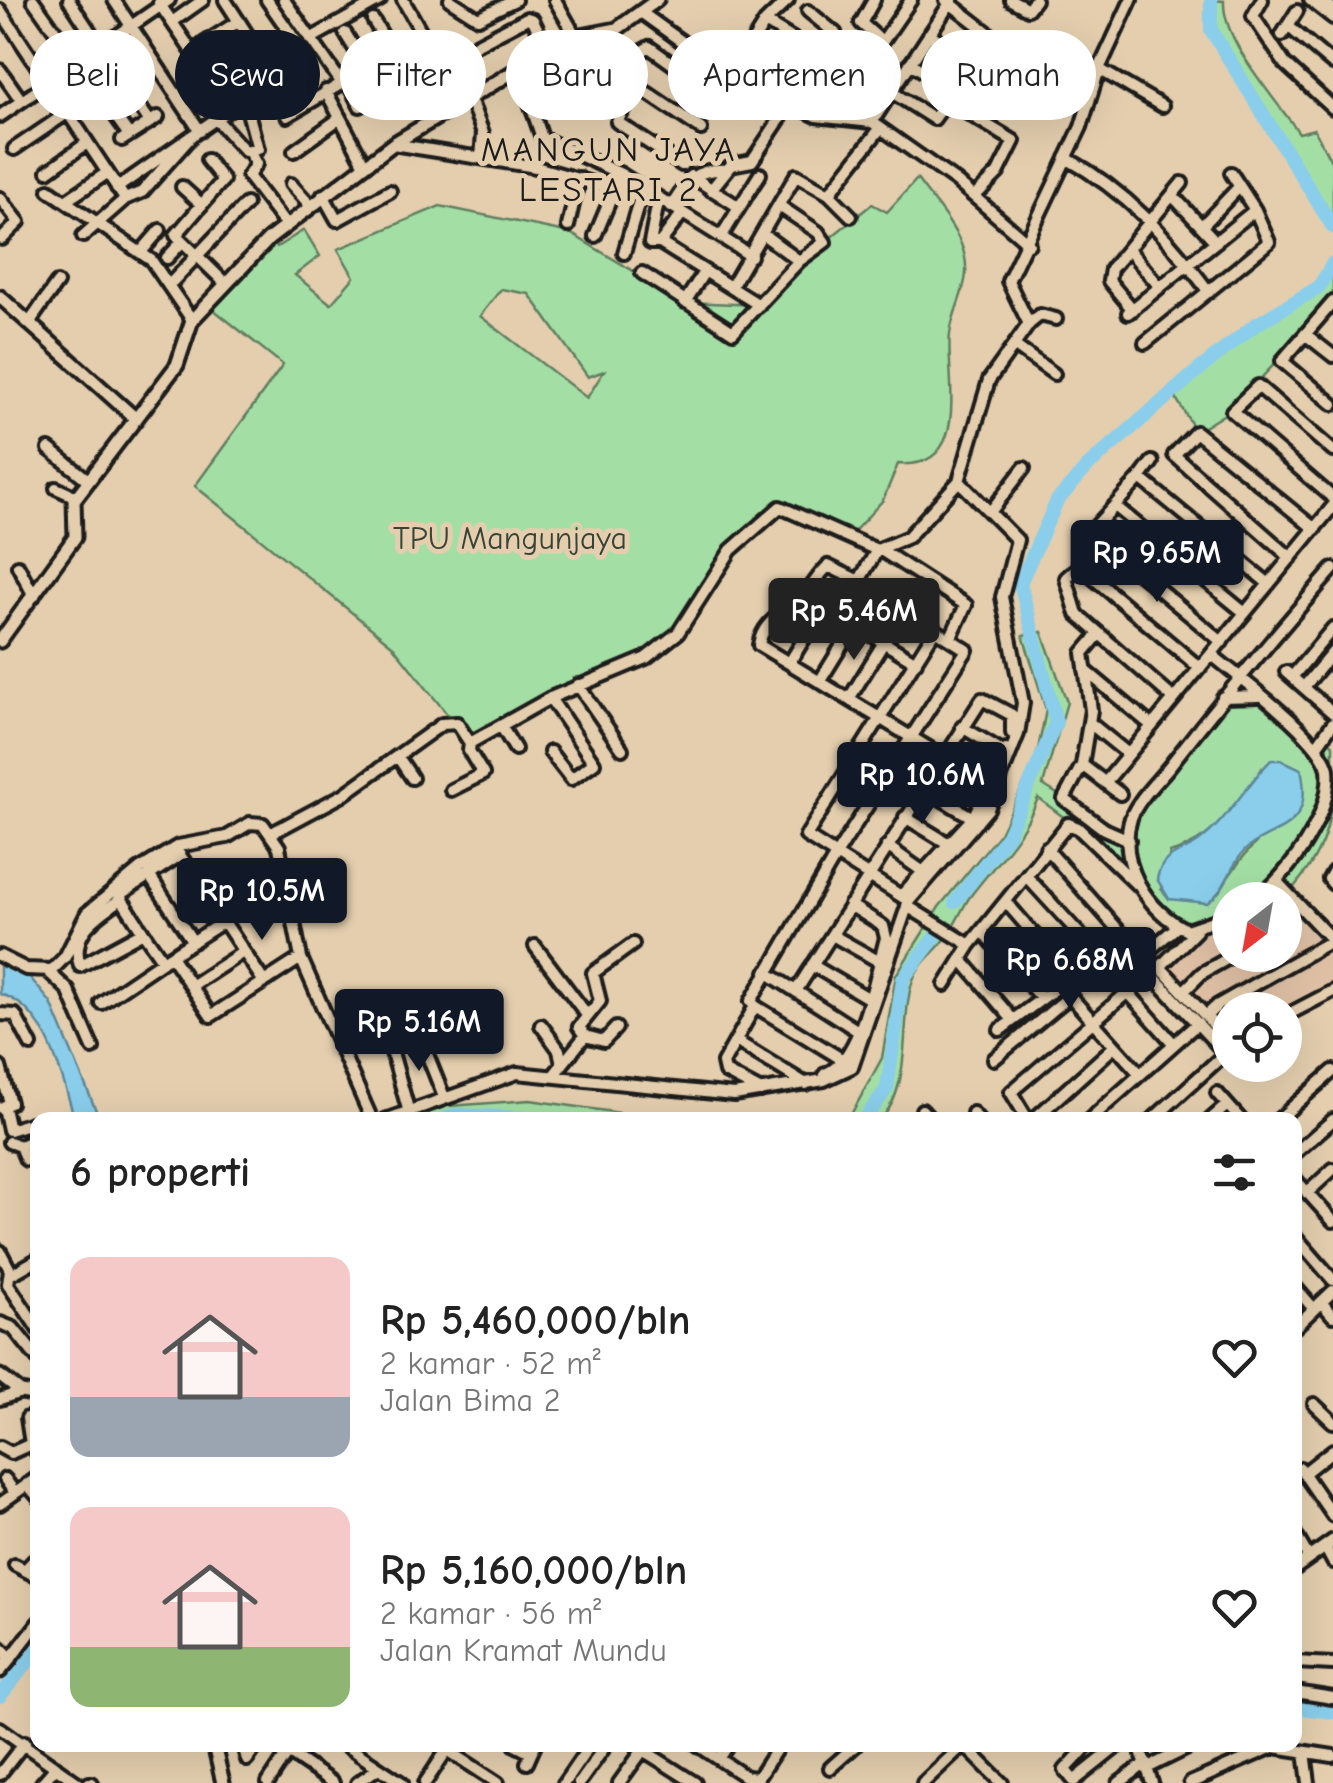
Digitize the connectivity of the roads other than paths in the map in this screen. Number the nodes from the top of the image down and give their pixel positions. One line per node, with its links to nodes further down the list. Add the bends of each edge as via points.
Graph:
1 (33, 0): 37 (street)
2 (69, 0): 38 (street)
3 (114, 0): 36 (street)
4 (203, 0): 34 (street)
5 (225, 0): 33 (street)
6 (267, 0): 43 (street)
7 (299, 0): 25 (street)
8 (380, 0): 57 (street)
9 (404, 0): 46 (street)
10 (450, 0): 21 (street, via 478,18)
11 (555, 0): 48 (street)
12 (788, 0): 35 (street)
13 (874, 0): 53 (street, via 862,23)
14 (910, 0): 54 (street)
15 (1011, 0): 16 (street, via 1028,8)
16 (1035, 0)
17 (1131, 0): 66 (street)
18 (1262, 0): 76 (street, via 1252,14 1263,32 1291,71)
19 (1310, 0): 31 (street)
20 (1322, 0): 26 (street)
21 (512, 1)
22 (653, 1): 30 (street)
23 (949, 1): 55 (street); 56 (street)
24 (163, 2): 34 (street); 36 (street)
25 (286, 3): 44 (street)
26 (1333, 9)
27 (0, 10): 62 (street)
28 (808, 12): 52 (street)
29 (1297, 12): 64 (street, via 1284,30)
30 (642, 13): 49 (street); 58 (street)
31 (1333, 18)
32 (373, 20): 45 (street)
33 (238, 21): 41 (street); 42 (street)
34 (172, 22): 40 (street)
35 (765, 22): 50 (street); 51 (street)
36 (131, 25): 39 (street); 95 (street)
37 (53, 30)
38 (89, 30)
39 (124, 30)
40 (178, 30)
41 (224, 30)
42 (244, 30)
43 (288, 30)
44 (304, 30)
45 (379, 30)
46 (423, 30)
47 (538, 30): 59 (street, via 527,18)
48 (572, 30)
49 (613, 30)
50 (760, 30)
51 (780, 30)
52 (835, 30)
53 (869, 30)
54 (889, 30)
55 (932, 30)
56 (989, 30)
57 (320, 33)
58 (668, 34)
59 (486, 40)
60 (921, 47): 63 (street)
61 (320, 51): 68 (street)
62 (30, 58)
63 (910, 62): 65 (street); 69 (street)
64 (1333, 64)
65 (921, 69)
66 (1099, 69): 75 (street); 103 (street)
67 (0, 70): 74 (street)
68 (340, 76)
69 (901, 76)
70 (340, 82): 71 (street)
71 (326, 91): 73 (street); 78 (street)
72 (30, 94): 74 (street)
73 (320, 95)
74 (21, 100): 77 (street)
75 (1162, 106)
76 (1333, 108)
77 (0, 116)
78 (340, 118): 101 (street)
79 (57, 120): 99 (street)
80 (72, 120): 97 (street)
81 (114, 120): 82 (street, via 126,138)
82 (154, 120)
83 (251, 120): 100 (street, via 259,146)
84 (341, 120): 105 (street)
85 (432, 120): 98 (street)
86 (478, 120): 102 (street)
87 (535, 120): 111 (street, via 540,136)
88 (618, 120): 106 (street)
89 (784, 120): 107 (street, via 752,161)
90 (846, 120): 94 (street)
91 (879, 120): 94 (street)
92 (979, 120): 126 (street, via 1015,142)
93 (218, 121): 95 (street); 100 (street)
94 (876, 126): 124 (street); 126 (street)
95 (200, 131): 96 (street)
96 (189, 138): 119 (street); 131 (street, via 142,192)
97 (88, 143): 108 (street); 109 (street)
98 (393, 144): 102 (street); 105 (street)
99 (14, 149)
100 (250, 152): 143 (street, via 256,164 248,176)
101 (294, 152)
102 (480, 158): 114 (street)
103 (1066, 158): 142 (street); 156 (street)
104 (206, 160): 134 (street, via 224,178)
105 (366, 165): 125 (street)
106 (682, 165)
107 (726, 170): 113 (street); 123 (street)
108 (48, 171)
109 (107, 172): 119 (street); 130 (street)
110 (1230, 173): 118 (street)
111 (621, 174): 122 (street); 135 (street)
112 (760, 174): 137 (street)
113 (692, 176): 123 (street); 135 (street)
114 (579, 178): 122 (street); 144 (street)
115 (1182, 182): 127 (street)
116 (291, 184): 133 (street)
117 (182, 187): 134 (street)
118 (1239, 187): 138 (street); 139 (street)
119 (118, 188): 131 (street)
120 (49, 190): 130 (street)
121 (390, 190): 125 (street, via 337,220)
122 (614, 190): 129 (street); 150 (street)
123 (710, 190): 137 (street)
124 (829, 194): 136 (street, via 796,175); 140 (street)
125 (323, 195): 133 (street)
126 (975, 196): 156 (street)
127 (1172, 196): 142 (street); 145 (street)
128 (0, 198): 152 (street, via 19,222)
129 (640, 198): 135 (street); 159 (street)
130 (67, 200): 141 (street)
131 (125, 200): 141 (street)
132 (246, 204): 160 (street)
133 (309, 204): 143 (street)
134 (202, 205): 153 (street, via 177,232)
135 (668, 207): 151 (street); 155 (street); 155 (street, via 648,241)
136 (781, 207): 148 (street); 163 (street, via 824,242)
137 (740, 208): 151 (street)
138 (1255, 210): 147 (street); 172 (street, via 1268,242)
139 (1214, 214): 145 (street); 147 (street)
140 (851, 216)
141 (96, 220): 149 (street); 158 (street)
142 (1151, 221): 157 (street); 164 (street)
143 (285, 224): 169 (street)
144 (568, 226)
145 (1203, 226): 154 (street)
146 (160, 230): 158 (street)
147 (1228, 232): 154 (street)
148 (764, 235): 161 (street); 163 (street)
149 (83, 236)
150 (595, 236)
151 (721, 237): 161 (street)
152 (2, 239)
153 (182, 242): 160 (street); 162 (street)
154 (1216, 242): 164 (street)
155 (660, 243): 165 (street)
156 (1030, 244): 180 (street, via 1008,282)
157 (1128, 249): 171 (street); 171 (street, via 1109,281 1131,312)
158 (141, 252): 178 (street)
159 (624, 254)
160 (197, 256): 167 (street); 169 (street)
161 (751, 256): 170 (street)
162 (168, 258)
163 (799, 261): 176 (street)
164 (1188, 265): 171 (street); 172 (street)
165 (704, 272): 170 (street); 174 (street)
166 (642, 273): 174 (street)
167 (174, 281)
168 (58, 283): 179 (street)
169 (226, 284): 178 (street)
170 (730, 288): 176 (street)
171 (1160, 288)
172 (1209, 292): 182 (street)
173 (0, 298): 179 (street)
174 (685, 302): 176 (street, via 733,332)
175 (1333, 302): 181 (street)
176 (760, 305)
177 (1056, 318): 180 (street, via 1040,315)
178 (192, 320): 187 (street, via 176,365)
179 (29, 323): 187 (street)
180 (1029, 324): 183 (street)
181 (1306, 334): 184 (street); 186 (street, via 1282,360)
182 (1145, 344)
183 (1015, 346): 185 (street); 194 (street, via 988,380)
184 (1333, 356)
185 (1054, 374)
186 (1333, 404)
187 (136, 418): 193 (street)
188 (50, 449): 193 (street)
189 (1333, 451): 197 (street, via 1258,386 1233,414)
190 (1152, 462): 192 (street)
191 (1024, 468): 200 (street)
192 (1140, 478): 198 (street); 207 (street)
193 (88, 480): 196 (street)
194 (959, 481): 200 (street); 202 (street, via 908,537)
195 (56, 488): 196 (street)
196 (76, 497): 209 (street, via 75,538)
197 (1333, 498)
198 (1114, 506): 211 (street); 219 (street, via 1095,527 1096,537)
199 (1333, 506): 201 (street)
200 (990, 511): 278 (street, via 1018,543 1002,597 1023,703 1018,734 988,809)
201 (1315, 529): 203 (street); 203 (street, via 1196,432 1174,456)
202 (879, 550): 206 (street); 216 (street, via 966,605); 228 (street, via 780,507 731,550 678,633 646,658)
203 (1292, 558): 207 (street)
204 (18, 566): 209 (street)
205 (1333, 569): 226 (street)
206 (859, 581): 208 (street, via 828,566); 214 (street)
207 (1269, 584): 211 (street)
208 (806, 595): 210 (street); 222 (street, via 778,612 758,642)
209 (34, 596): 217 (street)
210 (824, 606): 212 (street); 222 (street)
211 (1245, 614): 219 (street)
212 (855, 624): 218 (street); 227 (street)
213 (1333, 628): 229 (street, via 1290,675)
214 (936, 630): 216 (street); 223 (street)
215 (1098, 634): 224 (street, via 1077,614 1066,578 1075,566); 225 (street, via 1084,650); 235 (street)
216 (950, 640): 242 (street, via 967,650)
217 (0, 641)
218 (884, 642): 223 (street); 234 (street)
219 (1222, 642): 221 (street)
220 (1333, 652): 229 (street)
221 (1210, 655): 224 (street); 226 (street)
222 (790, 662): 227 (street)
223 (916, 662): 237 (street)
224 (1200, 668): 235 (street)
225 (1084, 670): 230 (street); 238 (street)
226 (1238, 679): 231 (street); 232 (street)
227 (820, 681): 234 (street)
228 (578, 685): 233 (street); 246 (street)
229 (1304, 687): 236 (street)
230 (1110, 691): 238 (street); 241 (street)
231 (1260, 696): 232 (street); 244 (street)
232 (1223, 697): 262 (street, via 1135,810)
233 (550, 698): 239 (street); 247 (street, via 594,763 571,779)
234 (849, 699): 237 (street)
235 (1174, 699): 241 (street)
236 (1332, 714): 244 (street)
237 (880, 718): 242 (street); 266 (street, via 806,836)
238 (1091, 718): 249 (street); 252 (street)
239 (500, 726): 243 (street); 245 (street)
240 (962, 726): 248 (street); 248 (street, via 982,699 996,704 1014,720); 251 (street)
241 (1152, 726): 249 (street)
242 (912, 737): 251 (street); 266 (street)
243 (470, 743): 250 (street, via 451,721); 257 (street, via 484,774)
244 (1316, 747): 273 (street, via 1328,769 1326,798 1308,842)
245 (515, 748)
246 (622, 748)
247 (550, 752)
248 (1004, 752): 255 (street)
249 (1128, 754): 254 (street)
250 (398, 757): 253 (street); 261 (street)
251 (942, 757): 255 (street); 256 (street)
252 (1082, 765): 254 (street); 262 (street, via 1064,799)
253 (412, 778)
254 (1105, 782): 258 (street)
255 (990, 785): 260 (street)
256 (923, 788): 259 (street); 260 (street)
257 (451, 790)
258 (1120, 794)
259 (905, 816): 263 (street); 264 (street)
260 (972, 818): 263 (street)
261 (272, 833): 270 (street); 305 (street, via 250,823 227,837 178,846 96,903 65,957)
262 (1130, 840): 275 (street)
263 (948, 844): 267 (street)
264 (886, 846): 267 (street); 271 (street)
265 (1046, 848): 272 (street); 275 (street, via 1073,824); 296 (street)
266 (836, 855): 271 (street); 306 (street)
267 (922, 871): 278 (street)
268 (1333, 872): 274 (street)
269 (149, 875): 277 (street); 282 (street, via 180,855); 290 (street)
270 (286, 875): 276 (street); 298 (street)
271 (868, 876): 278 (street); 280 (street)
272 (1027, 877): 279 (street); 302 (street)
273 (1277, 882)
274 (1333, 884)
275 (1137, 885): 284 (street)
276 (260, 887)
277 (121, 899): 287 (street); 287 (street, via 84,926 80,966)
278 (906, 901): 292 (street); 340 (street)
279 (1006, 902): 286 (street); 308 (street)
280 (850, 905): 288 (street); 301 (street, via 886,931)
281 (1302, 908): 289 (street)
282 (224, 922): 290 (street); 294 (street)
283 (1212, 923): 285 (street)
284 (1178, 926): 285 (street); 296 (street)
285 (1200, 928): 314 (street, via 1161,963)
286 (982, 931): 292 (street); 316 (street)
287 (143, 932): 297 (street)
288 (832, 935): 301 (street); 303 (street)
289 (1333, 940): 299 (street)
290 (193, 942): 297 (street)
291 (632, 944): 323 (street, via 593,973 600,1001)
292 (970, 944): 300 (street)
293 (535, 946): 323 (street)
294 (244, 952): 309 (street); 311 (street)
295 (0, 956): 305 (street)
296 (1142, 956): 302 (street, via 1118,976)
297 (167, 958): 311 (street); 318 (street)
298 (301, 958): 309 (street); 353 (street)
299 (1302, 958)
300 (961, 959): 310 (street); 325 (street)
301 (880, 962): 317 (street)
302 (1106, 965): 308 (street, via 1085,982)
303 (812, 966): 313 (street); 317 (street)
304 (1212, 967): 314 (street)
305 (48, 971): 337 (street, via 76,1002)
306 (766, 972): 313 (street); 320 (street, via 751,1001)
307 (1279, 972): 324 (street)
308 (1071, 978): 316 (street)
309 (264, 982): 311 (street, via 211,1016)
310 (945, 985)
311 (191, 986)
312 (1126, 990): 324 (street, via 1154,974); 326 (street); 334 (street)
313 (796, 991): 329 (street)
314 (1183, 992): 324 (street)
315 (1329, 993): 319 (street); 321 (street)
316 (1040, 997): 325 (street)
317 (868, 998): 329 (street)
318 (101, 1002)
319 (1333, 1005)
320 (755, 1006): 333 (street); 340 (street)
321 (1302, 1007)
322 (0, 1014): 335 (street, via 15,1015)
323 (587, 1015): 332 (street, via 579,1027)
324 (1202, 1019): 331 (street); 334 (street)
325 (1014, 1020): 330 (street)
326 (1092, 1020): 336 (street); 338 (street, via 1065,997); 355 (street, via 1010,1094)
327 (542, 1025): 339 (street)
328 (616, 1028): 332 (street, via 604,1041)
329 (858, 1030): 340 (street)
330 (1000, 1030)
331 (1212, 1031)
332 (584, 1036): 339 (street)
333 (736, 1041): 346 (street); 347 (street, via 725,1072)
334 (1173, 1044): 344 (street)
335 (31, 1045)
336 (1115, 1046): 344 (street); 356 (street)
337 (93, 1048)
338 (994, 1058)
339 (562, 1064): 345 (street)
340 (848, 1064): 346 (street)
341 (1212, 1064): 358 (street)
342 (0, 1068): 351 (street, via 9,1098)
343 (1333, 1072): 361 (street)
344 (1140, 1074): 357 (street)
345 (553, 1076): 347 (street, via 734,1096); 349 (street, via 517,1072)
346 (803, 1082): 347 (street)
347 (761, 1092)
348 (1217, 1093): 350 (street)
349 (444, 1097): 352 (street); 352 (street, via 417,1030 409,1028 388,1038)
350 (1227, 1104): 359 (street); 360 (street)
351 (2, 1108): 363 (street)
352 (408, 1109): 354 (street)
353 (368, 1112)
354 (402, 1112)
355 (1025, 1112)
356 (1040, 1112)
357 (1097, 1112)
358 (1161, 1112)
359 (1218, 1112)
360 (1234, 1112)
361 (1287, 1112)
362 (1333, 1120): 364 (street)
363 (10, 1141): 365 (street)
364 (1302, 1147)
365 (26, 1160)
366 (1333, 1169): 368 (street)
367 (1302, 1187): 368 (street)
368 (1307, 1192): 369 (street)
369 (1333, 1221)
370 (1302, 1244): 374 (street)
371 (0, 1251): 373 (street)
372 (30, 1262): 373 (street)
373 (6, 1273): 379 (street)
374 (1333, 1280)
375 (1333, 1290): 377 (street)
376 (1302, 1293): 377 (street)
377 (1317, 1305): 378 (street); 380 (street)
378 (1333, 1316)
379 (30, 1317)
380 (1302, 1319)
381 (0, 1323): 382 (street)
382 (30, 1349)
383 (4, 1380): 384 (street); 386 (street)
384 (20, 1392): 385 (street); 386 (street)
385 (30, 1394)
386 (0, 1398)
387 (1314, 1404): 389 (street)
388 (27, 1418): 390 (street)
389 (1333, 1422)
390 (30, 1428)
391 (0, 1446): 392 (street, via 11,1453)
392 (30, 1447)
393 (1333, 1450): 394 (street)
394 (1302, 1471)
395 (1302, 1475): 402 (street)
396 (5, 1480): 400 (street)
397 (30, 1482): 398 (street)
398 (27, 1484): 399 (street); 400 (street)
399 (30, 1488)
400 (16, 1493): 401 (street)
401 (0, 1504)
402 (1333, 1520)
403 (1329, 1544): 405 (street); 406 (street)
404 (1302, 1546): 405 (street)
405 (1309, 1558): 407 (street)
406 (1333, 1562)
407 (1302, 1563)
408 (30, 1633): 410 (street)
409 (0, 1647): 410 (street)
410 (11, 1658): 413 (street)
411 (1302, 1662): 412 (street)
412 (1333, 1664)
413 (0, 1671)
414 (1302, 1693): 415 (street)
415 (1333, 1698)
416 (0, 1728): 417 (street)
417 (25, 1742): 418 (street); 448 (street)
418 (30, 1746)
419 (37, 1752): 445 (street)
420 (216, 1752): 455 (street)
421 (288, 1752): 456 (street)
422 (294, 1752): 457 (street)
423 (354, 1752): 446 (street)
424 (441, 1752): 451 (street)
425 (449, 1752): 459 (street)
426 (585, 1752): 460 (street)
427 (601, 1752): 461 (street)
428 (638, 1752): 452 (street)
429 (648, 1752): 462 (street)
430 (708, 1752): 443 (street)
431 (723, 1752): 443 (street)
432 (774, 1752): 450 (street)
433 (848, 1752): 447 (street)
434 (956, 1752): 463 (street)
435 (970, 1752): 464 (street)
436 (1081, 1752): 437 (street, via 1064,1770 1074,1781)
437 (1110, 1752)
438 (1141, 1752): 444 (street)
439 (1178, 1752): 444 (street)
440 (1255, 1752): 467 (street)
441 (1304, 1752): 442 (street); 468 (street)
442 (1333, 1756)
443 (718, 1759): 450 (street)
444 (1146, 1766): 465 (street); 466 (street)
445 (56, 1767): 453 (street); 454 (street)
446 (377, 1768): 449 (street); 458 (street)
447 (830, 1768)
448 (0, 1774)
449 (406, 1780)
450 (756, 1780)
451 (429, 1782)
452 (622, 1782)
453 (42, 1783)
454 (78, 1783)
455 (223, 1783)
456 (268, 1783)
457 (333, 1783)
458 (356, 1783)
459 (498, 1783)
460 (564, 1783)
461 (579, 1783)
462 (695, 1783)
463 (924, 1783)
464 (1002, 1783)
465 (1119, 1783)
466 (1152, 1783)
467 (1190, 1783)
468 (1309, 1783)

